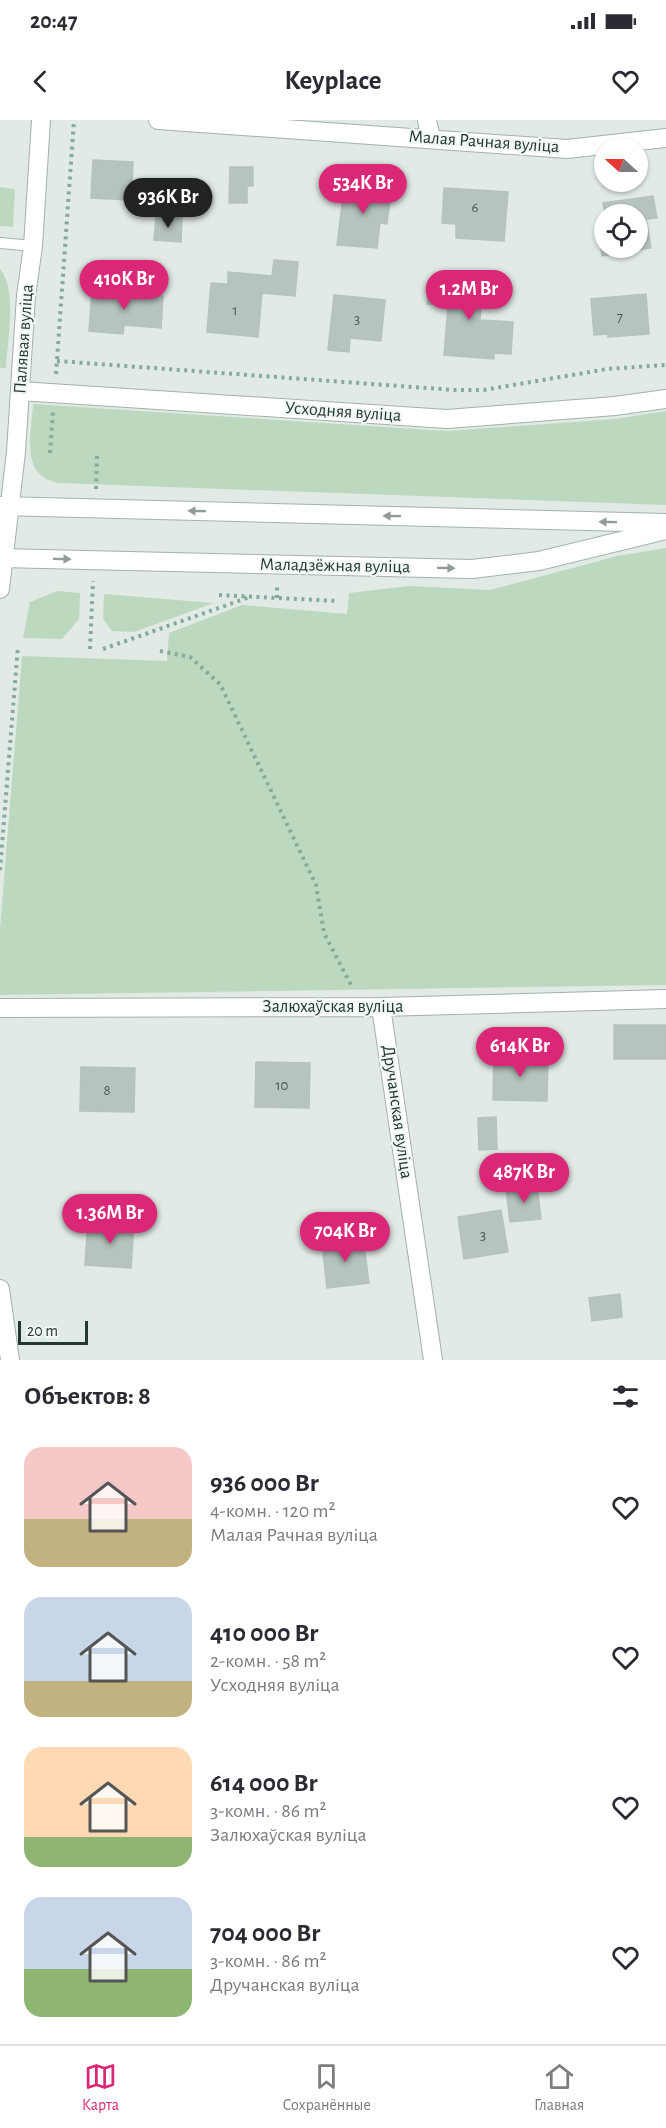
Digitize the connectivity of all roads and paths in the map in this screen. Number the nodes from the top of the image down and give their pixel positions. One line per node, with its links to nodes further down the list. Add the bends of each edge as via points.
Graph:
1 (41, 120): 7 (street, Палявая вуліца)
2 (74, 120): 8 (path)
3 (158, 120): 4 (street, Малая Рачная вуліца)
4 (429, 129): 5 (street, Малая Рачная вуліца, via 567,149)
5 (666, 138)
6 (0, 243): 7 (lane)
7 (33, 246): 10 (street, Палявая вуліца)
8 (57, 361): 9 (path, via 454,390 484,390 607,369); 11 (path)
9 (666, 365)
10 (20, 391): 11 (street, Усходняя вуліца); 14 (street, Палявая вуліца)
11 (54, 393): 12 (street, Усходняя вуліца, via 447,419); 13 (path)
12 (666, 399)
13 (50, 453)
14 (5, 506): 15 (street, one-way to 14); 17 (street, Палявая вуліца)
15 (666, 523)
16 (666, 530): 17 (street, Маладзёжная вуліца, one-way to 16, via 472,569 539,561)
17 (2, 558): 18 (street, Палявая вуліца)
18 (0, 589)
19 (219, 595): 20 (path)
20 (250, 597): 21 (path); 23 (path)
21 (337, 601)
22 (18, 646): 25 (path)
23 (103, 649)
24 (160, 651): 27 (path, via 190,657 220,684 316,885 324,933)
25 (0, 870)
26 (666, 999): 28 (street, Залюхаўская вуліца)
27 (362, 1007): 28 (street, Залюхаўская вуліца); 29 (street, Залюхаўская вуліца)
28 (381, 1007): 32 (street, Дручанская вуліца)
29 (0, 1008)
30 (0, 1288): 31 (street)
31 (10, 1360)
32 (433, 1360)

